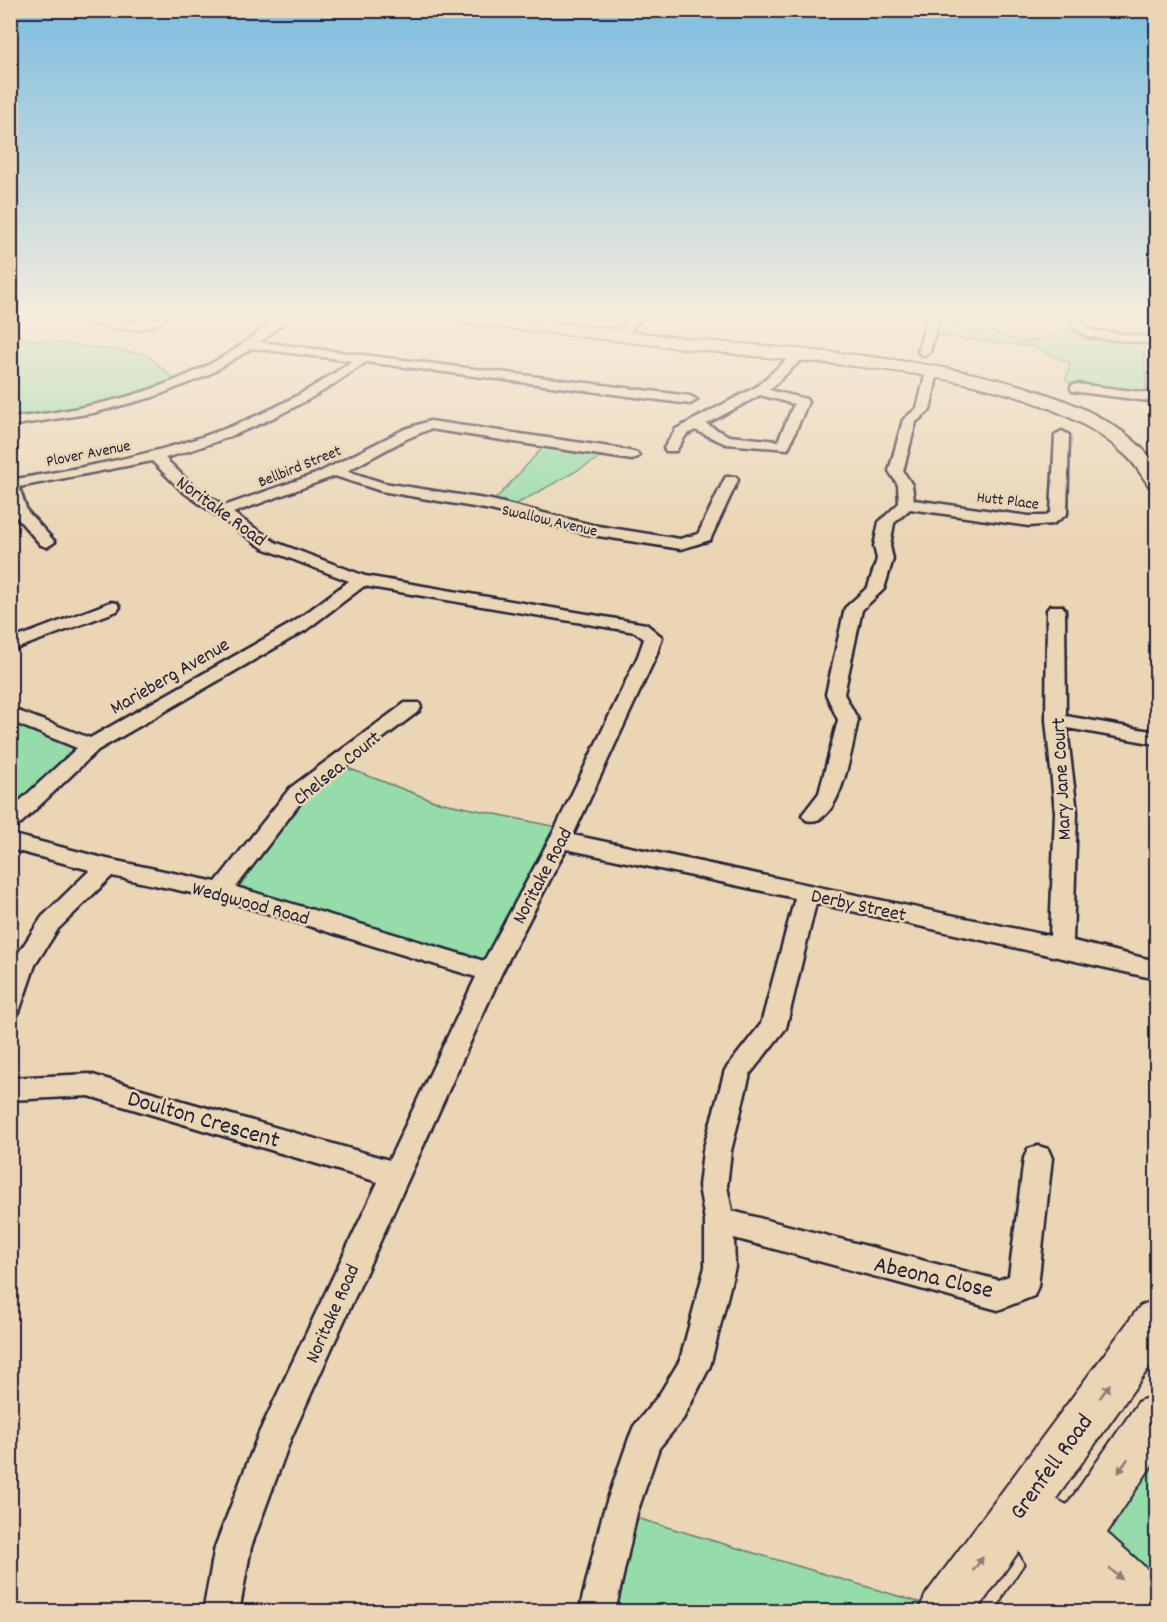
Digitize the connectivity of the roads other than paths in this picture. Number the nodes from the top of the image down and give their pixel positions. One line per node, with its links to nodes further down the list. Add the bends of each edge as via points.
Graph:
1 (146, 394): 11 (street)
2 (314, 394): 16 (street, Plover Avenue, via 211,440)
3 (641, 394): 10 (street)
4 (753, 394): 12 (street)
5 (769, 394): 12 (street, via 801,402 783,446 726,440)
6 (927, 394): 21 (street, via 923,411 910,420 896,471 905,485)
7 (1027, 394): 19 (street, via 1076,414 1123,441 1150,467)
8 (1122, 394): 9 (street)
9 (1156, 398)
10 (690, 400)
11 (10, 422)
12 (696, 425): 14 (street, via 681,432)
13 (1062, 435): 21 (street, Hutt Place, via 1059,514 1048,521)
14 (671, 447)
15 (632, 456): 17 (street, Bellbird Street, via 430,425 412,429)
16 (156, 457): 20 (street, Plover Avenue); 22 (street, Noritake Road, via 187,488)
17 (334, 471): 18 (street, Swallow Avenue, via 381,487 491,505 591,530 681,544 704,537); 22 (street, Bellbird Street)
18 (731, 480)
19 (1156, 482)
20 (11, 484): 23 (street, via 20,512)
21 (908, 504): 33 (street, via 887,522 882,546 885,559 876,589 854,608 835,694 848,720 830,795)
22 (222, 512): 24 (street, Noritake Road, via 269,545)
23 (47, 542)
24 (361, 580): 32 (street, Marieberg Avenue, via 300,626); 35 (street, Noritake Road, via 640,628 653,637)
25 (111, 607): 27 (street)
26 (1056, 610): 30 (street, Mary Jane Court)
27 (10, 646)
28 (412, 707): 38 (street, Chelsea Court, via 297,793)
29 (10, 714): 32 (street)
30 (1056, 720): 31 (street); 40 (street, Mary Jane Court, via 1066,812)
31 (1156, 738)
32 (91, 746): 34 (street, Marieberg Avenue)
33 (813, 815)
34 (10, 822)
35 (561, 840): 39 (street, Derby Street); 42 (street, Noritake Road)
36 (10, 841): 37 (street, Wedgwood Road)
37 (107, 867): 38 (street, Wedgwood Road); 43 (street, via 50,923 24,963)
38 (221, 891): 42 (street, Wedgwood Road)
39 (807, 894): 40 (street, Derby Street); 47 (street, via 773,1028 738,1070 717,1151 713,1186)
40 (1061, 947): 41 (street, Derby Street)
41 (1156, 970)
42 (490, 972): 46 (street, Noritake Road)
43 (10, 1005)
44 (10, 1089): 46 (street, Doulton Crescent, via 89,1085)
45 (1038, 1158): 47 (street, Abeona Close, via 1023,1286 998,1294)
46 (394, 1174): 52 (street, Noritake Road, via 276,1433 233,1547)
47 (719, 1221): 53 (street, via 720,1267 694,1366 671,1407 646,1437 620,1513)
48 (1156, 1321): 50 (street, Grenfell Road, one-way to 48)
49 (1156, 1418): 51 (street, one-way to 51)
50 (1021, 1506): 51 (street); 54 (street, Grenfell Road, one-way to 50)
51 (1065, 1552): 55 (street); 56 (street); 57 (street, one-way to 57)
52 (221, 1611)
53 (597, 1611)
54 (944, 1611)
55 (1024, 1611)
56 (1108, 1611)
57 (1156, 1611)

